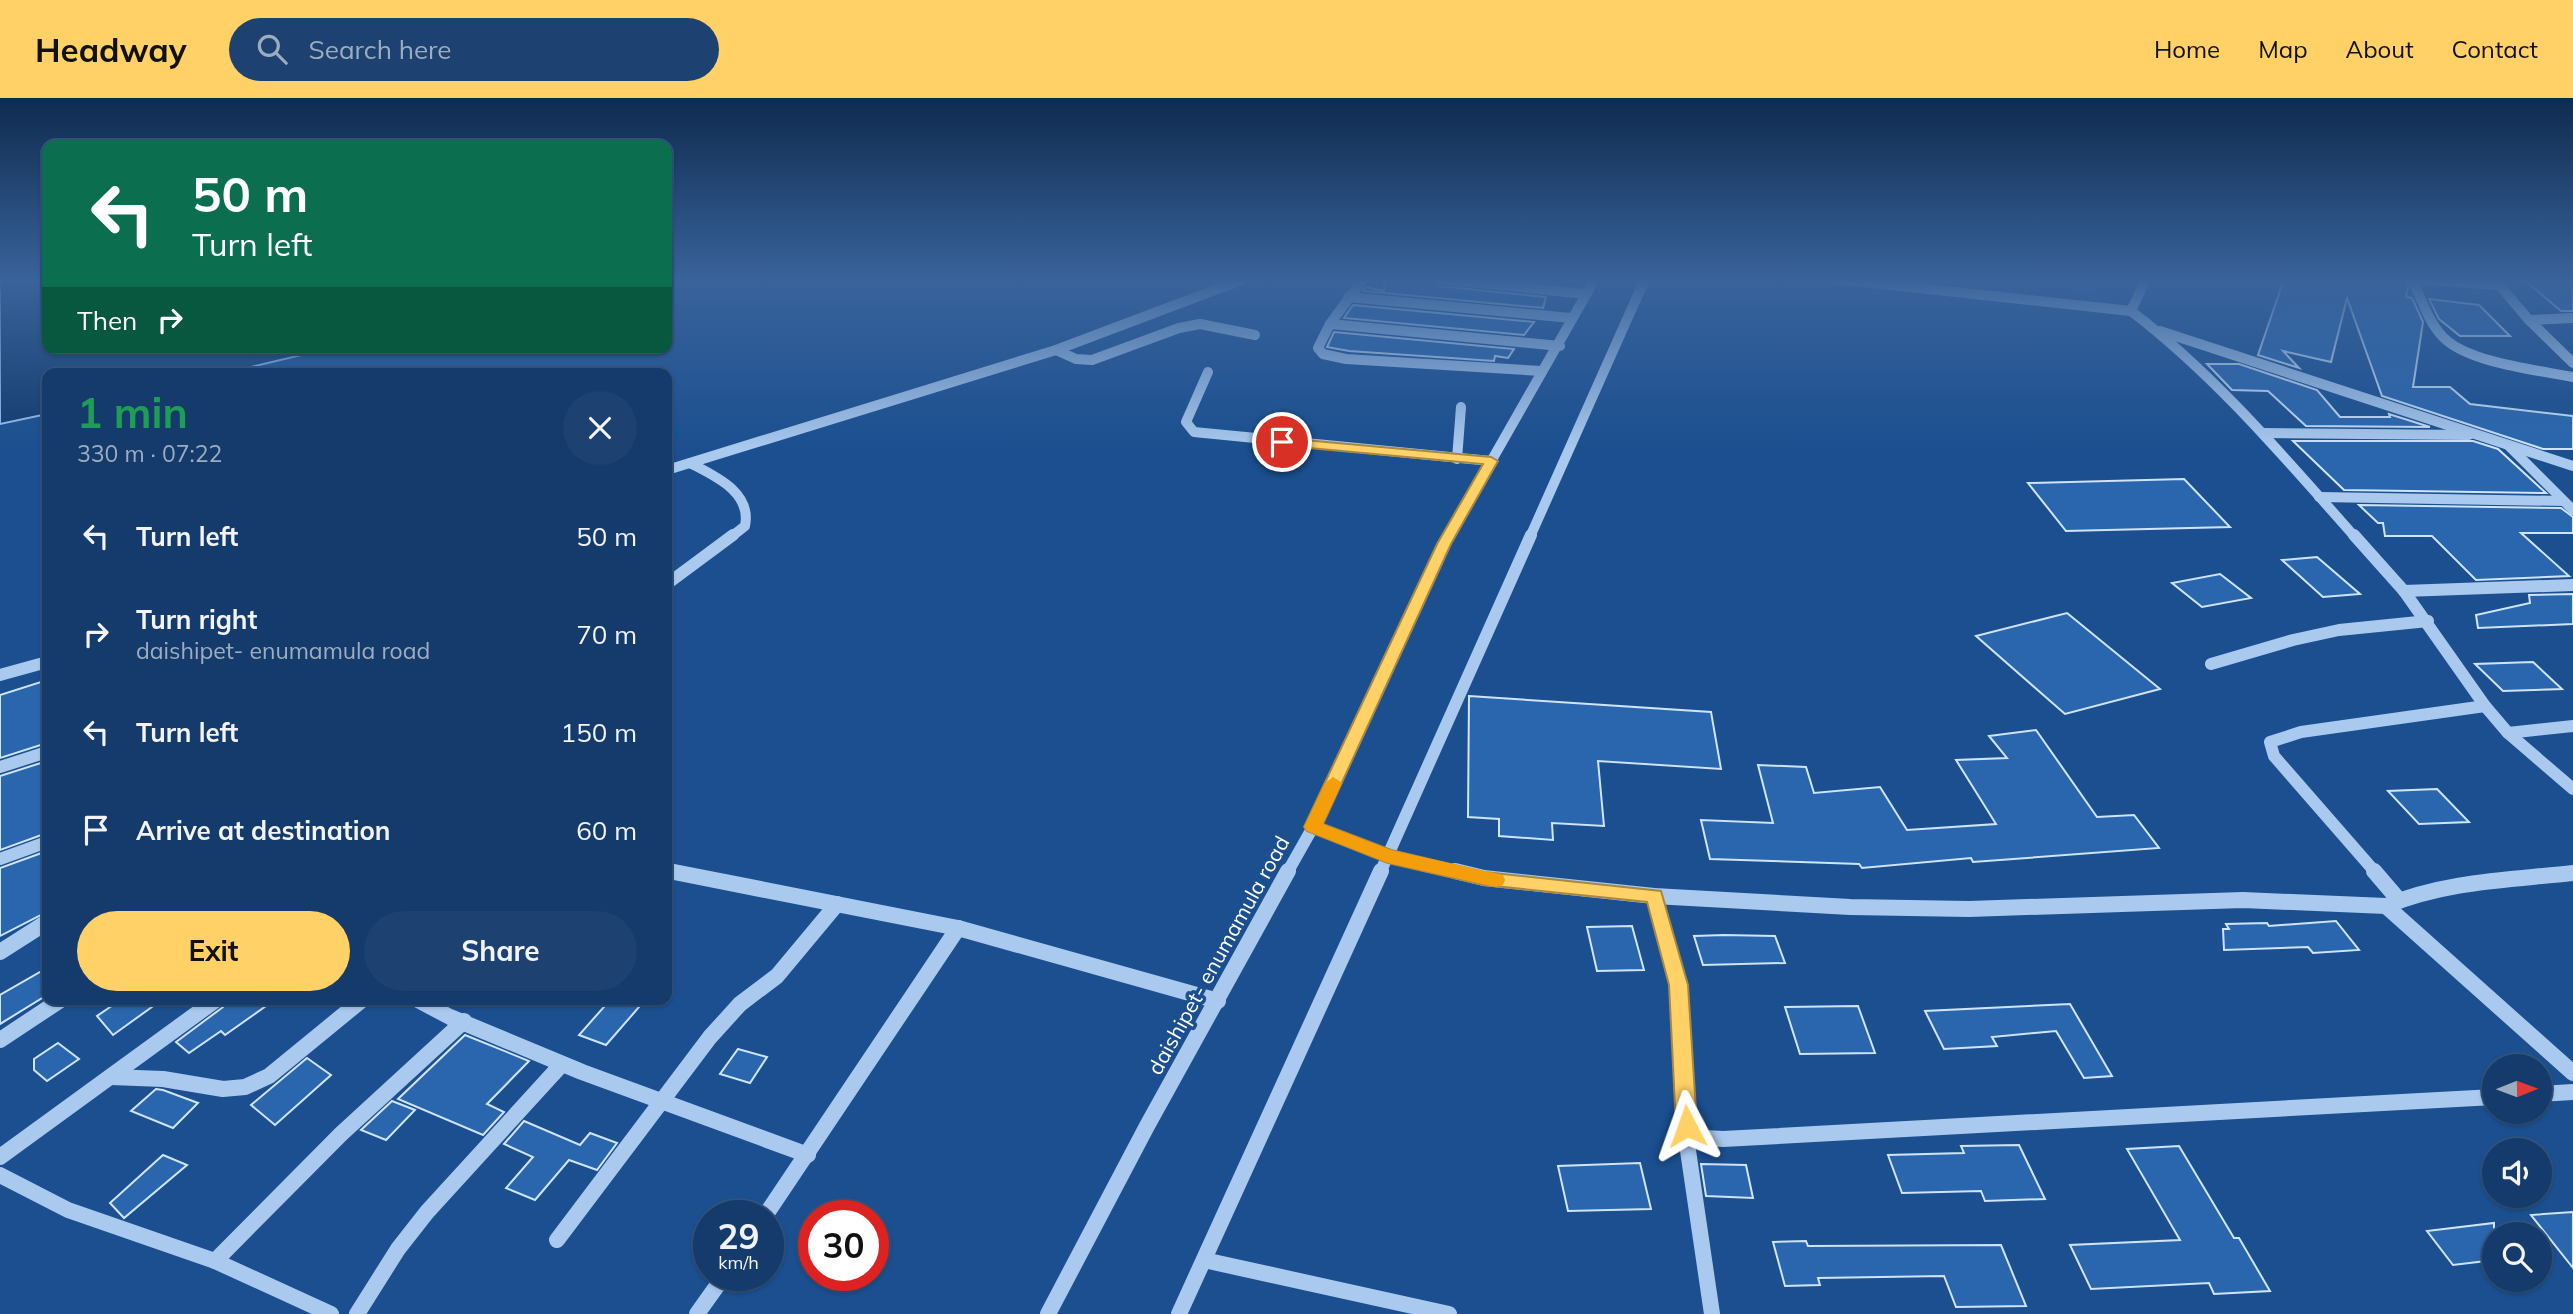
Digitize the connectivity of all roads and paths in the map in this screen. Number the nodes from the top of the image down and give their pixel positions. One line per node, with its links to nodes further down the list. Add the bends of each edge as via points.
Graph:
1 (1094, 336): 12 (street)
2 (1158, 336): 12 (street, via 1092,360)
3 (1324, 336): 14 (street, via 1318,348 1331,357)
4 (1453, 336): 11 (street)
5 (1564, 336): 11 (street, daishipet- enumamula road)
6 (1620, 336): 44 (street)
7 (2162, 336): 18 (street)
8 (2174, 336): 19 (street)
9 (2443, 336): 16 (street, via 2458,347 2508,363)
10 (2545, 336): 13 (street)
11 (1560, 346): 14 (street, daishipet- enumamula road)
12 (1056, 350): 23 (street)
13 (2573, 363)
14 (1542, 371): 22 (street, daishipet- enumamula road)
15 (1208, 372): 21 (street, via 1186,422 1194,432)
16 (2573, 377)
17 (1461, 407): 21 (street)
18 (2263, 433): 19 (street); 26 (street)
19 (2483, 435): 20 (street)
20 (2505, 442): 24 (street); 27 (street)
21 (1457, 458): 22 (street)
22 (1491, 461): 42 (street, daishipet- enumamula road, via 1444,544)
23 (694, 465): 25 (street); 29 (street, via 743,499 749,517 745,526)
24 (2573, 466)
25 (672, 469)
26 (2319, 497): 27 (street); 31 (street)
27 (2563, 501): 28 (street)
28 (2573, 510)
29 (672, 580)
30 (2573, 585): 31 (street)
31 (2404, 591): 32 (street)
32 (2428, 621): 34 (street, via 2339,630); 36 (street)
33 (42, 663): 35 (street)
34 (2211, 664)
35 (0, 676)
36 (2485, 706): 38 (street); 49 (street, via 2301,732 2270,742 2274,755)
37 (2573, 726): 38 (street)
38 (2508, 733): 41 (street)
39 (42, 754): 40 (street)
40 (0, 767)
41 (2573, 789)
42 (1313, 827): 44 (street); 54 (street, daishipet- enumamula road)
43 (42, 844): 45 (street)
44 (1388, 856): 48 (street, via 1484,878); 74 (street)
45 (0, 859)
46 (672, 872): 50 (street)
47 (2573, 873): 49 (street, via 2462,886)
48 (1654, 896): 49 (street, via 1969,909 2243,900); 68 (street, via 1678,985)
49 (2392, 902): 62 (street)
50 (837, 904): 52 (street); 67 (street, via 777,976 740,1004 710,1037)
51 (42, 925): 53 (street)
52 (958, 928): 54 (street); 69 (street)
53 (0, 951)
54 (1218, 1001): 80 (street, daishipet- enumamula road)
55 (53, 1005): 60 (street)
56 (209, 1005): 63 (street)
57 (356, 1005): 63 (street, via 269,1076 245,1087 223,1089)
58 (425, 1005): 59 (street)
59 (464, 1021): 61 (street); 75 (street, via 341,1134)
60 (0, 1040)
61 (562, 1064): 67 (street); 78 (street, via 428,1212)
62 (2573, 1073)
63 (111, 1076): 70 (street)
64 (2573, 1093): 65 (street)
65 (2552, 1094)
66 (2482, 1098): 68 (street)
67 (662, 1103): 69 (street); 73 (street)
68 (1686, 1138): 83 (street)
69 (808, 1155): 72 (street)
70 (0, 1157)
71 (0, 1175): 75 (street, via 68,1210)
72 (776, 1200)
73 (557, 1240)
74 (1204, 1260): 81 (street); 82 (street)
75 (215, 1261): 77 (street)
76 (713, 1291): 79 (street)
77 (331, 1314)
78 (357, 1314)
79 (697, 1314)
80 (1048, 1314)
81 (1179, 1314)
82 (1449, 1314)
83 (1713, 1314)

